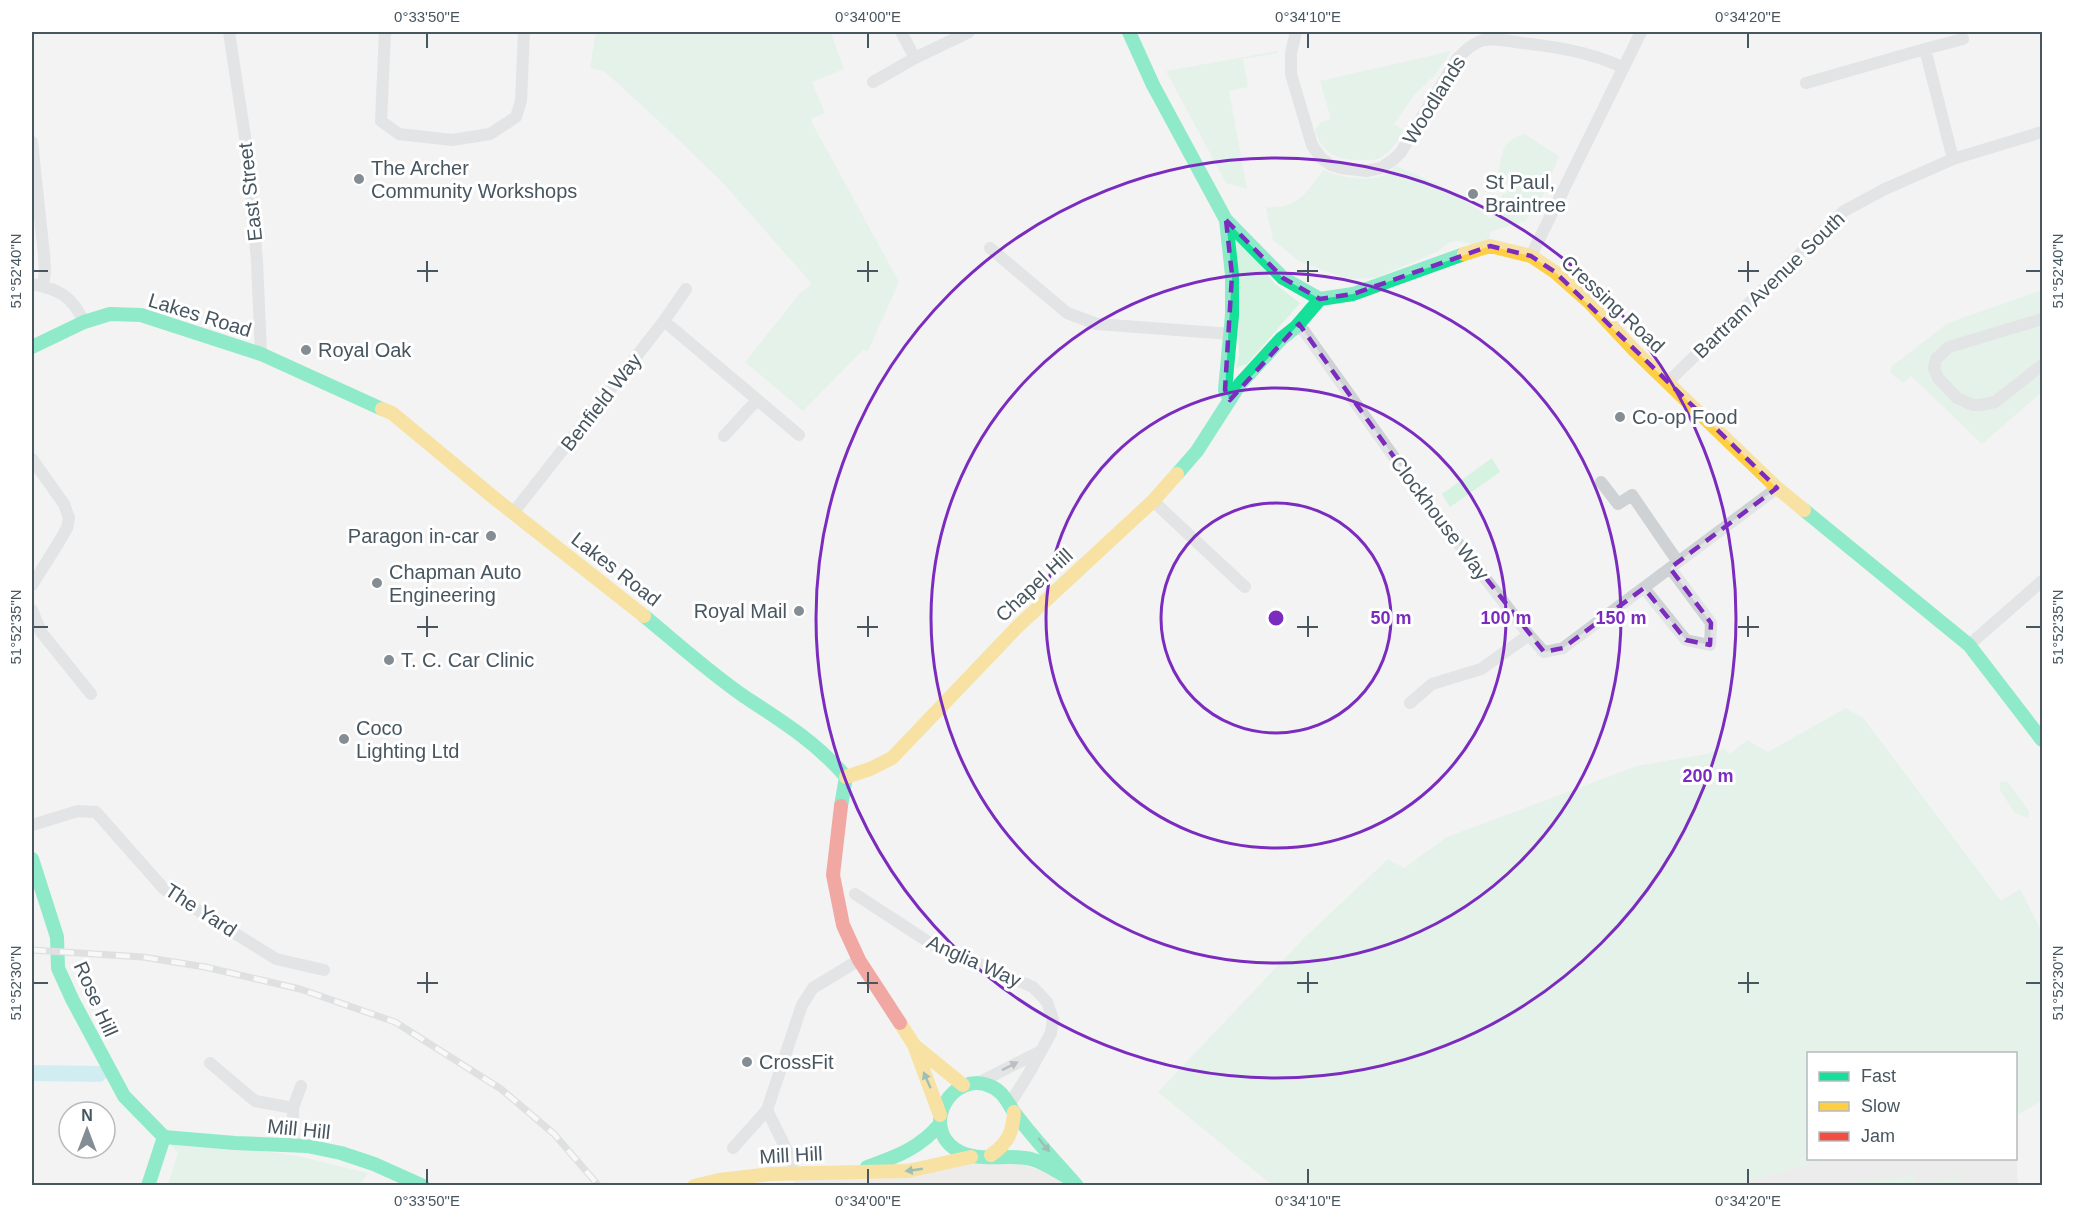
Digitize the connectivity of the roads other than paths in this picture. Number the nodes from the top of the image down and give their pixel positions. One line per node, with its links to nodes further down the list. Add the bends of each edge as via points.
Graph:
1 (229, 32): 31 (street, East Street, via 247,150)
2 (385, 32): 3 (street, via 381,121 399,134 452,140 490,134 516,117 521,101)
3 (524, 32)
4 (901, 32): 12 (street)
5 (969, 32): 12 (street)
6 (1129, 32): 19 (street)
7 (1296, 32): 9 (street, Woodlands, via 1291,74 1312,145 1321,158 1341,168 1366,171 1381,168 1401,152 1457,58)
8 (1641, 32): 13 (street)
9 (1485, 36): 13 (street, Woodlands, via 1571,50)
10 (1963, 39): 11 (street)
11 (1925, 49): 15 (street); 18 (street)
12 (915, 58): 14 (street)
13 (1623, 67): 21 (street)
14 (873, 82)
15 (1806, 83)
16 (2043, 132): 18 (street, Bartram Avenue South)
17 (32, 142): 22 (street, via 44,255)
18 (1953, 159): 33 (street, Bartram Avenue South, via 1844,211)
19 (1226, 220): 24 (street, via 1283,278); 29 (street, via 1232,275)
20 (990, 248): 29 (street, via 1067,313 1097,324)
21 (1531, 256): 24 (street, Cressing Road, via 1490,246 1353,294); 33 (street, Cressing Road, via 1589,302)
22 (37, 285): 27 (street, via 68,298)
23 (686, 289): 26 (street, Benfield Way)
24 (1320, 299): 28 (street, Chapel Hill)
25 (2043, 319): 32 (street, via 1949,347 1936,359 1934,368 1938,378 1958,398 1980,405 1995,402)
26 (664, 321): 34 (street); 42 (street, Benfield Way)
27 (84, 322): 30 (street, Lakes Road); 31 (street, Lakes Road, via 110,314 141,315)
28 (1296, 327): 35 (street, Chapel Hill, via 1239,384); 49 (street, Clockhouse Way, via 1304,331 1424,499)
29 (1231, 334): 35 (street, via 1225,390)
30 (32, 347)
31 (261, 354): 42 (street, Lakes Road, via 392,413)
32 (2043, 365)
33 (1668, 382): 40 (street, Cressing Road)
34 (757, 400): 36 (street); 37 (street)
35 (1230, 400): 41 (street, Chapel Hill, via 1197,451)
36 (799, 435)
37 (724, 436)
38 (32, 459): 45 (street, via 64,504 69,518 67,528)
39 (1601, 482): 43 (street, via 1618,504 1632,495)
40 (1777, 488): 43 (street, Clockhouse Way); 50 (street, Cressing Road)
41 (1153, 501): 46 (street); 54 (street, Chapel Hill, via 1018,626 892,758)
42 (513, 513): 54 (street, Lakes Road, via 744,696 833,759)
43 (1674, 565): 47 (street, Clockhouse Way); 47 (street, via 1711,623 1710,645 1686,640)
44 (2043, 581): 50 (street)
45 (32, 585)
46 (1245, 587)
47 (1644, 588): 49 (street, Clockhouse Way, via 1563,648 1544,652)
48 (32, 610): 51 (street, via 41,632)
49 (1529, 635): 52 (street, via 1481,669 1432,684)
50 (1969, 645): 53 (street, Cressing Road)
51 (92, 694)
52 (1410, 703)
53 (2043, 740)
54 (846, 777): 58 (street, via 833,875 843,925)
55 (32, 825): 59 (street, The Yard, via 78,811 96,812 164,889 276,959)
56 (32, 859): 70 (street, Rose Hill, via 57,937 58,969 72,999 124,1096)
57 (855, 894): 61 (street, Anglia Way, via 930,943 1033,987 1047,1002 1053,1019 1051,1033)
58 (859, 960): 60 (street); 68 (street, via 813,988 802,1005)
59 (324, 970)
60 (914, 1045): 64 (street); 69 (street, one-way to 60)
61 (1041, 1051): 63 (street, one-way to 61); 66 (street, Anglia Way)
62 (210, 1063): 67 (street, via 255,1101)
63 (980, 1082): 64 (street); 66 (street, via 1004,1093)
64 (963, 1085): 69 (street, via 944,1102)
65 (301, 1086): 67 (street)
66 (1012, 1107): 73 (street, via 1013,1133); 77 (street, one-way to 77)
67 (293, 1108): 71 (street)
68 (767, 1110): 72 (street); 75 (street)
69 (940, 1120): 74 (street, via 943,1136 953,1149); 76 (street, Mill Hill, via 931,1136 914,1149)
70 (164, 1137): 71 (street, Mill Hill); 78 (street)
71 (293, 1146): 79 (street, Mill Hill, via 341,1153)
72 (733, 1148)
73 (991, 1155): 74 (street); 77 (street, via 1033,1159)
74 (971, 1157): 76 (street, Mill Hill, one-way to 76, via 901,1172)
75 (793, 1163)
76 (855, 1172): 80 (street, Mill Hill, via 725,1178)
77 (1075, 1183)
78 (148, 1185)
79 (423, 1185)
80 (694, 1185)

